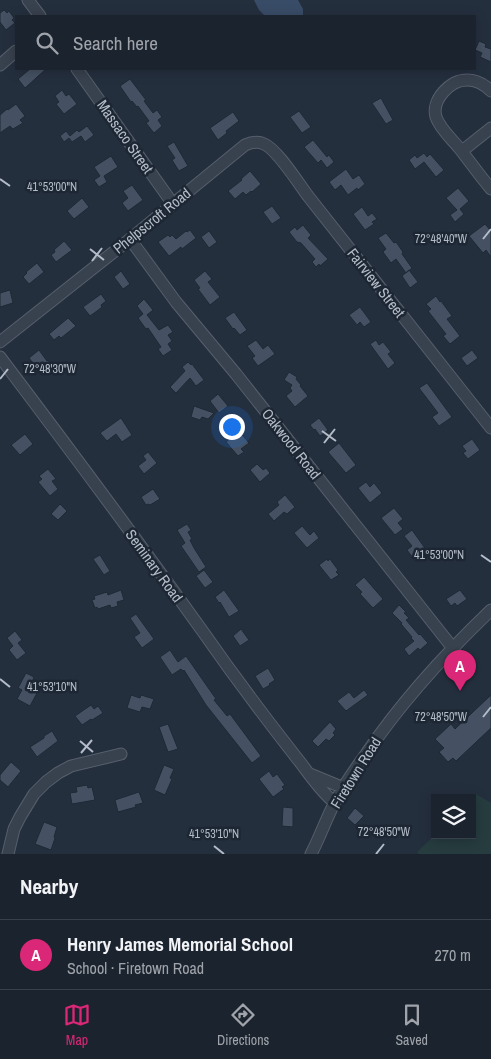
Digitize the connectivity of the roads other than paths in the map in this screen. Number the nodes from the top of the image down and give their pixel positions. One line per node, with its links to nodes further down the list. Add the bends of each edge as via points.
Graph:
1 (28, 0): 2 (street)
2 (39, 15)
3 (15, 52): 4 (street)
4 (0, 65)
5 (78, 70): 11 (street, Massaco Street)
6 (491, 91): 9 (street, via 481,83 467,80 450,86 439,98 436,118)
7 (491, 128): 9 (street)
8 (259, 142): 11 (street, Phelpscroft Road, via 245,145); 15 (street, Fairview Street, via 269,146 283,162)
9 (462, 151): 10 (street)
10 (491, 189)
11 (173, 204): 12 (street, Phelpscroft Road)
12 (130, 239): 13 (street, Phelpscroft Road); 17 (street, Oakwood Road, via 176,302)
13 (0, 342)
14 (0, 357): 19 (street, Seminary Road)
15 (491, 428)
16 (491, 610): 17 (street, Firetown Road)
17 (452, 647): 20 (street, Firetown Road, via 381,732)
18 (120, 754): 22 (street, via 71,766 46,782 20,817)
19 (310, 774): 20 (street, Seminary Road); 21 (street, Seminary Road, via 326,796)
20 (344, 788): 21 (street, Firetown Road)
21 (335, 802): 23 (street, Firetown Road)
22 (8, 854)
23 (311, 854)

